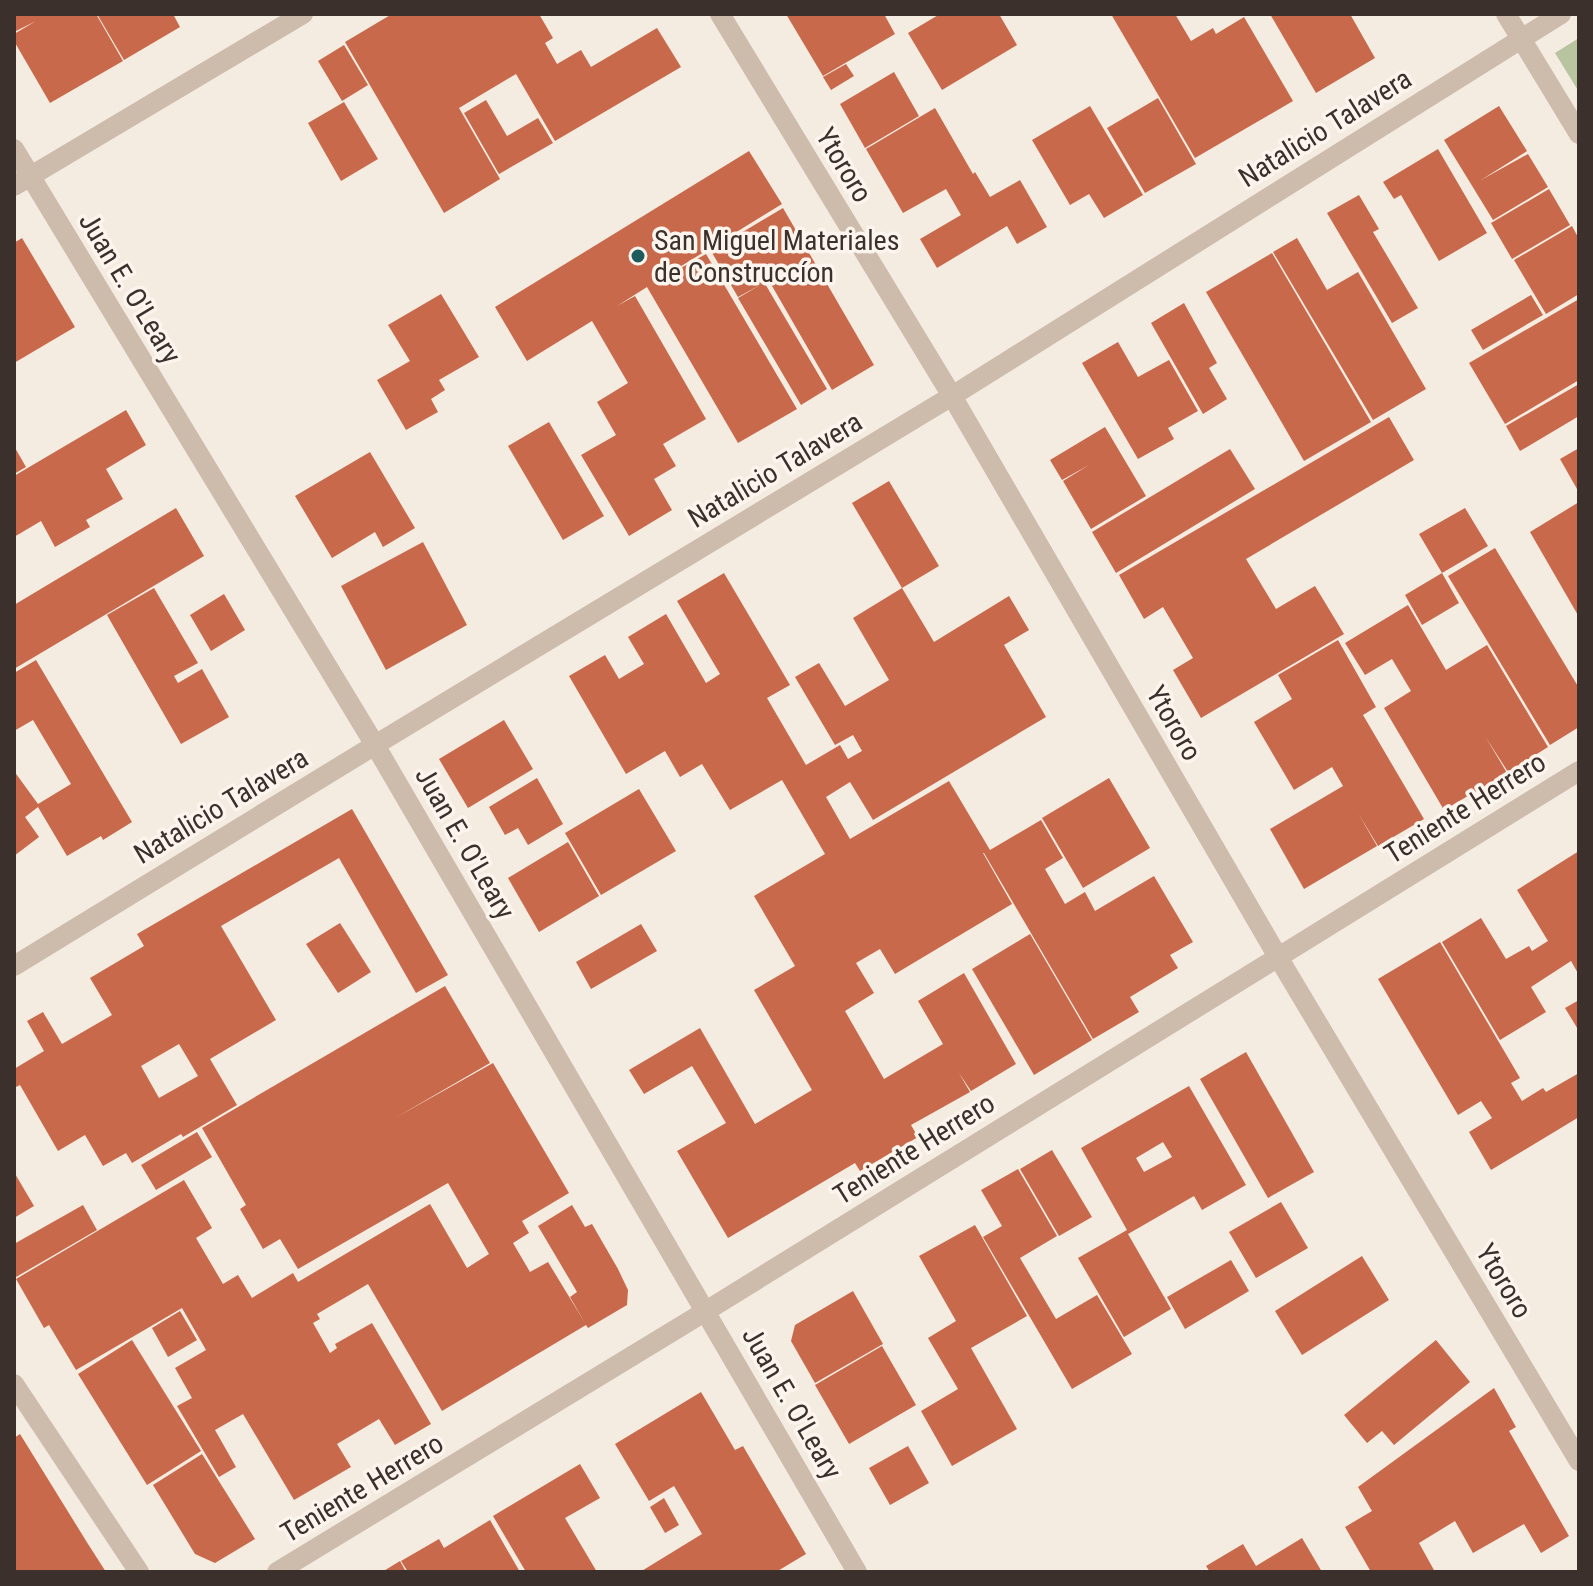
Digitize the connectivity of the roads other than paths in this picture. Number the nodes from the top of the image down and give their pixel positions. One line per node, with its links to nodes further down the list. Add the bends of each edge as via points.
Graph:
1 (303, 14): 8 (street)
2 (720, 14): 9 (street, Ytororo)
3 (1506, 14): 5 (street)
4 (1561, 14): 5 (street, Natalicio Talavera)
5 (1521, 38): 6 (street); 9 (street, Natalicio Talavera)
6 (1579, 134)
7 (14, 149): 8 (street, Juan E. O'Leary)
8 (22, 181): 10 (street, Juan E. O'Leary)
9 (952, 396): 10 (street, Natalicio Talavera); 12 (street, Ytororo)
10 (375, 745): 13 (street, Natalicio Talavera); 14 (street, Juan E. O'Leary)
11 (1579, 771): 12 (street, Teniente Herrero)
12 (1278, 957): 14 (street, Teniente Herrero); 16 (street, Ytororo)
13 (14, 966)
14 (706, 1311): 18 (street, Teniente Herrero); 19 (street, Juan E. O'Leary)
15 (14, 1384): 17 (street)
16 (1579, 1461)
17 (139, 1572)
18 (277, 1572)
19 (857, 1572)

